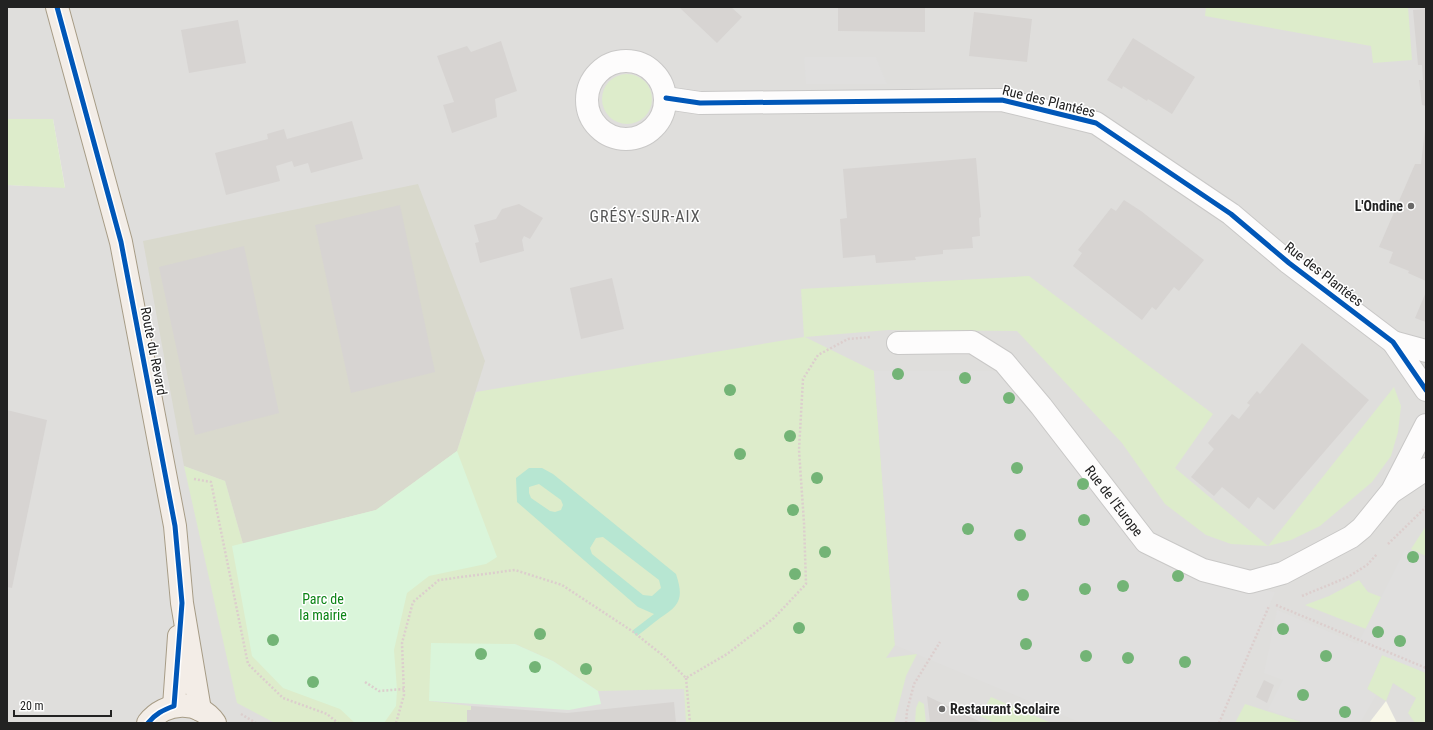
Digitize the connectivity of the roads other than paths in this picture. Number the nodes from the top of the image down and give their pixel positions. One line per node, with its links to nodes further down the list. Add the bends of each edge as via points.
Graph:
1 (57, 7): 10 (main road, Route du Revard, via 121,242 175,526)
2 (666, 98): 3 (street, Rue des Plantées, via 700,102 1002,100 1096,123 1231,214 1289,263)
3 (1393, 342): 5 (street, Rue des Plantées); 6 (street, Rue des Plantées)
4 (898, 343): 9 (street, Rue de l'Europe, via 972,342 1004,362 1146,542 1203,570 1250,582 1284,573 1351,537 1362,528)
5 (1426, 351)
6 (1426, 390)
7 (1426, 425): 9 (street, Rue de l'Europe)
8 (1426, 469): 9 (street, Rue de l'Europe)
9 (1392, 491)
10 (182, 603): 11 (main road, Route du Revard); 12 (main road, Route du Revard)
11 (174, 706): 12 (main road, via 186,706); 13 (main road, via 162,710)
12 (208, 716)
13 (148, 723)

